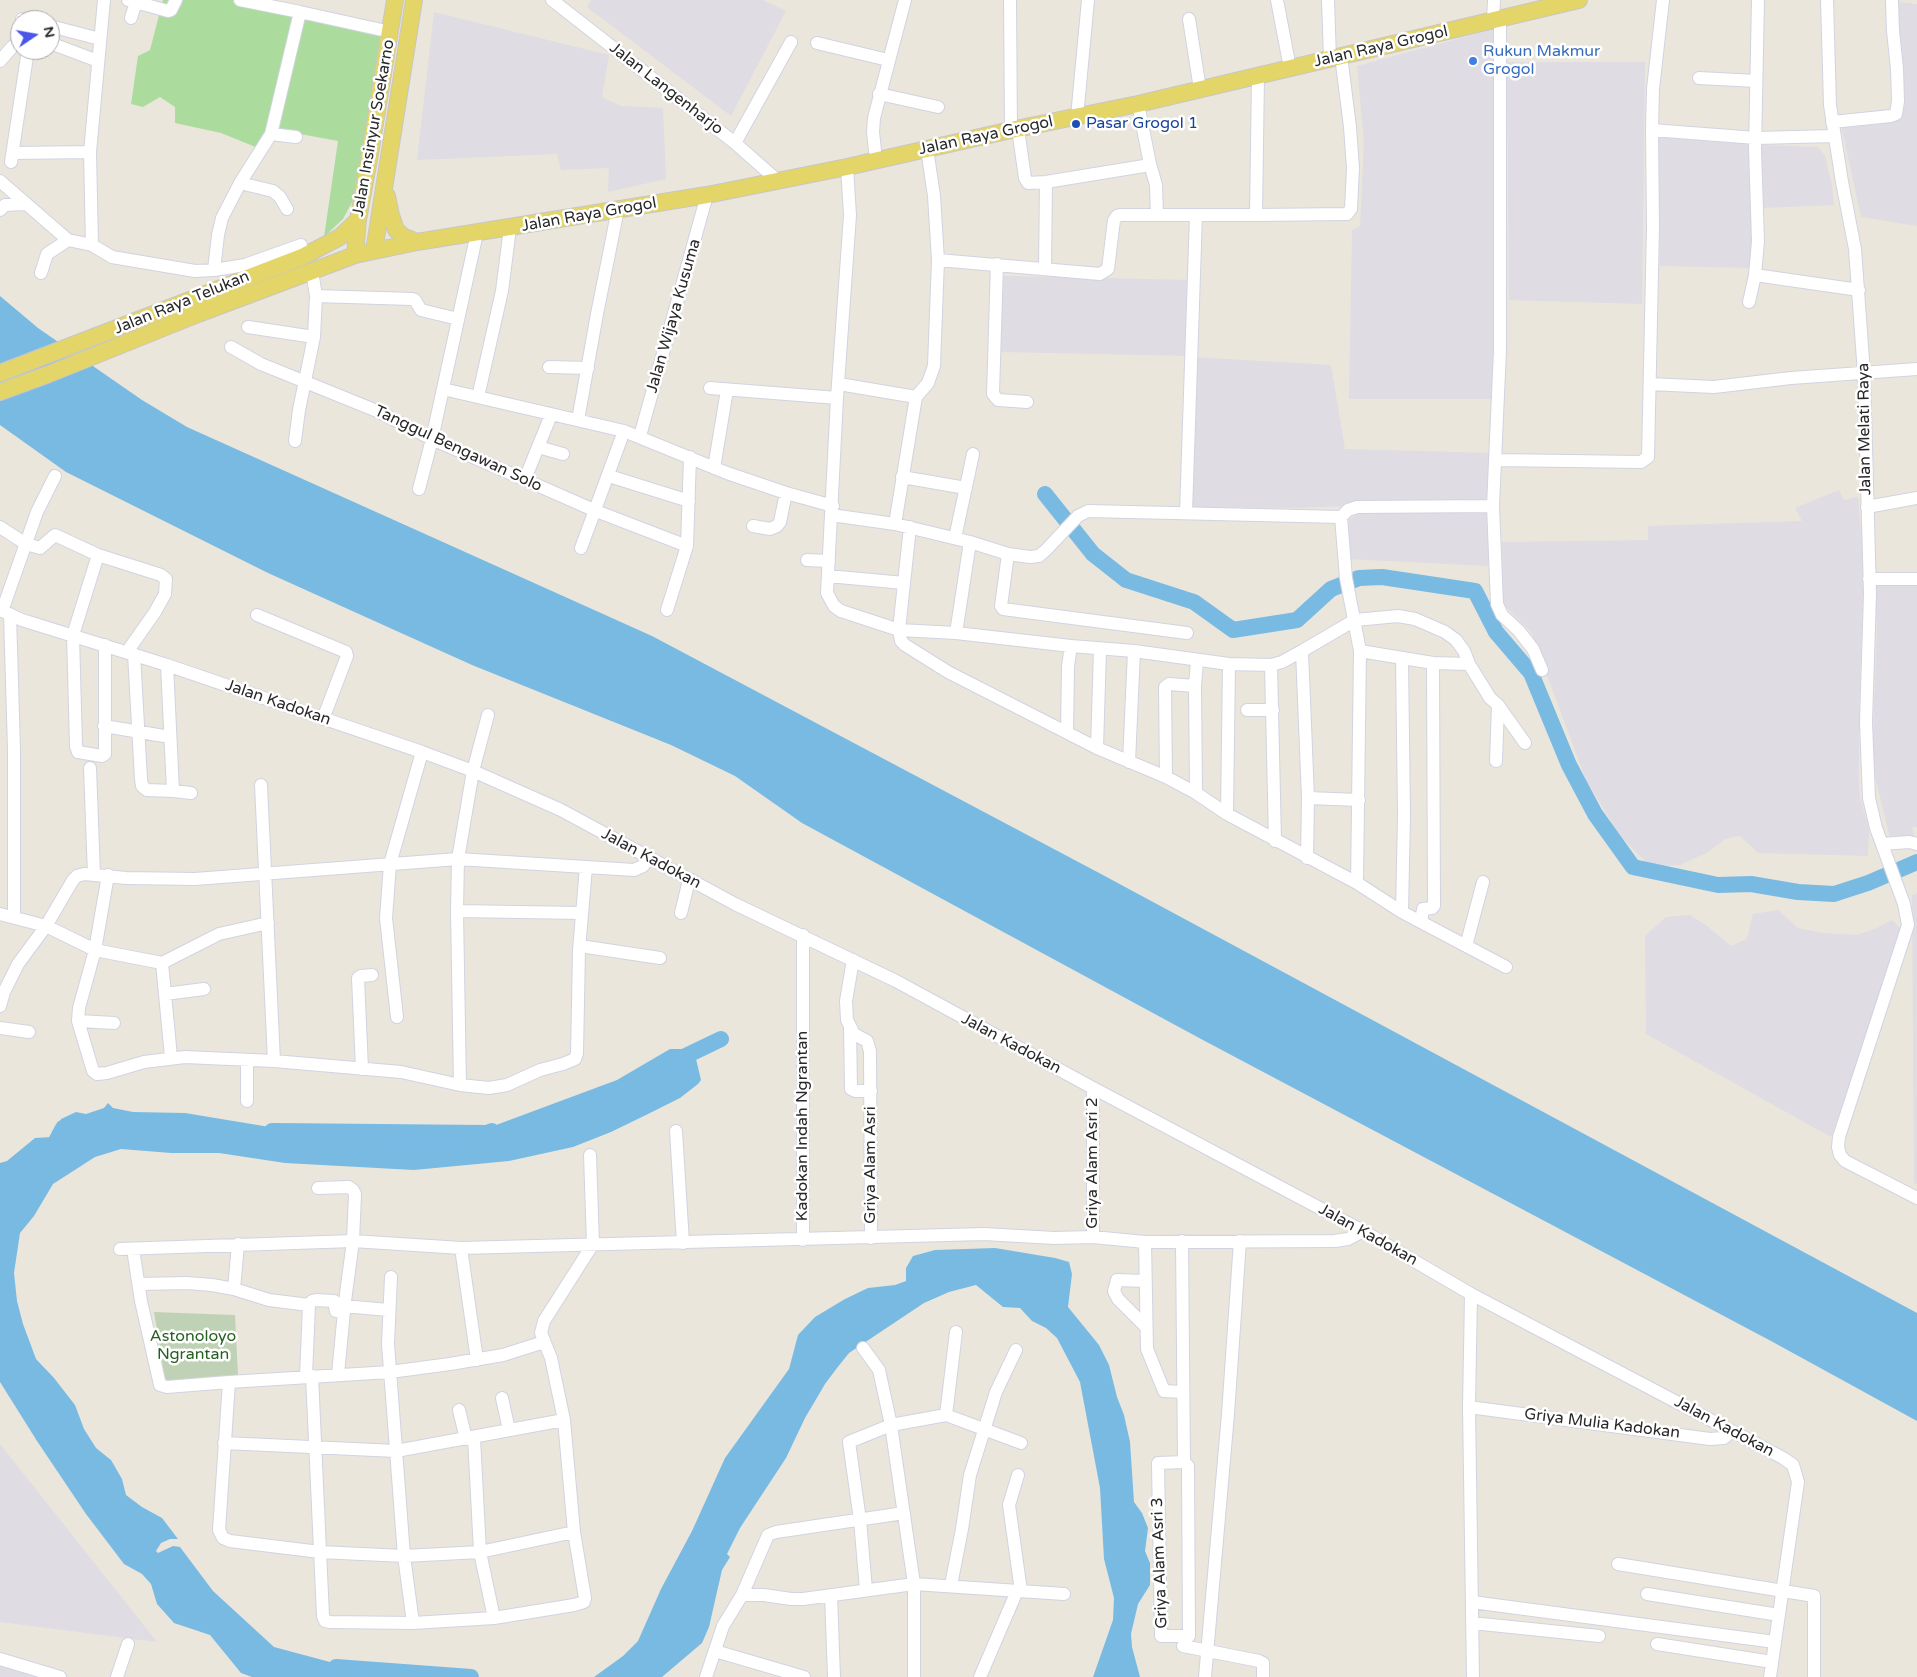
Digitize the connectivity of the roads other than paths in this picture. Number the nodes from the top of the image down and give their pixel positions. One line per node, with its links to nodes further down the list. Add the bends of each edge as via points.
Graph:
1 (104, 0): 26 (street)
2 (176, 0): 18 (street, via 168,11)
3 (240, 0): 19 (street)
4 (395, 0): 25 (main road, Jalan Insinyur Soekarno)
5 (414, 0): 23 (main road, Jalan Insinyur Soekarno)
6 (552, 0): 53 (street, Jalan Langenharjo)
7 (905, 0): 34 (street)
8 (1010, 0): 47 (street)
9 (1088, 0): 45 (street)
10 (1277, 0): 37 (street)
11 (1328, 0): 32 (street)
12 (1494, 0): 22 (street)
13 (1579, 0): 22 (main road, Jalan Raya Grogol)
14 (1663, 0): 48 (street)
15 (1758, 0): 40 (street)
16 (1827, 0): 46 (street, Jalan Melati Raya)
17 (1892, 0): 46 (street, via 1897,70 1896,114)
18 (132, 1): 20 (street)
19 (300, 12): 25 (street); 49 (street)
20 (132, 18)
21 (1189, 19): 41 (street)
22 (1496, 19): 32 (main road, Jalan Raya Grogol); 121 (street, via 1500,350)
23 (410, 24): 25 (main road); 30 (main road, Jalan Insinyur Soekarno)
24 (60, 29): 26 (street)
25 (390, 33): 30 (main road); 72 (main road, Jalan Insinyur Soekarno)
26 (100, 39): 36 (street)
27 (791, 42): 53 (street)
28 (817, 43): 34 (street)
29 (60, 47): 36 (street)
30 (406, 47): 61 (main road, Jalan Insinyur Soekarno)
31 (10, 49): 35 (street)
32 (1336, 58): 37 (main road, Jalan Raya Grogol); 71 (street, via 1350,127 1351,209 1347,214)
33 (27, 60): 55 (street, via 12,158)
34 (888, 60): 42 (street)
35 (0, 61)
36 (98, 61): 55 (street)
37 (1290, 68): 38 (main road, Jalan Raya Grogol)
38 (1258, 76): 41 (main road, Jalan Raya Grogol); 71 (street)
39 (1699, 78): 40 (street)
40 (1756, 81): 52 (street)
41 (1200, 89): 43 (main road, Jalan Raya Grogol)
42 (879, 94): 44 (street); 56 (street, via 873,125)
43 (1138, 104): 45 (main road, Jalan Raya Grogol); 57 (street)
44 (938, 107)
45 (1077, 117): 47 (main road, Jalan Raya Grogol)
46 (1832, 122): 50 (street, Jalan Melati Raya)
47 (1014, 129): 54 (main road, Jalan Raya Grogol); 62 (street, via 1026,182)
48 (1652, 130): 52 (street); 102 (street)
49 (271, 134): 51 (street); 63 (street)
50 (1834, 136): 52 (street); 88 (street, Jalan Melati Raya, via 1852,225)
51 (296, 137)
52 (1756, 138): 87 (street, via 1758,241)
53 (735, 143): 60 (street, Jalan Langenharjo)
54 (927, 149): 56 (main road, Jalan Raya Grogol); 81 (street)
55 (90, 152): 77 (street)
56 (876, 160): 58 (main road, Jalan Raya Grogol)
57 (1150, 164): 62 (street); 69 (street, via 1156,185)
58 (847, 167): 60 (main road, Jalan Raya Grogol); 101 (street, via 850,215)
59 (0, 181): 65 (street)
60 (778, 181): 64 (main road, Jalan Raya Grogol)
61 (386, 182): 76 (main road, via 388,204 396,230); 79 (main road, Jalan Insinyur Soekarno)
62 (1046, 182): 83 (street)
63 (240, 183): 66 (street, via 273,191); 84 (street, via 222,218)
64 (708, 195): 67 (main road, Jalan Raya Grogol); 114 (street, Jalan Wijaya Kusuma)
65 (25, 204): 68 (street, via 5,205); 75 (street)
66 (288, 209)
67 (618, 209): 73 (main road, Jalan Raya Grogol); 96 (street)
68 (0, 210)
69 (1157, 215): 70 (street); 83 (street, via 1117,216 1105,272)
70 (1196, 215): 71 (street); 136 (street)
71 (1256, 216)
72 (358, 220): 80 (main road, Jalan Insinyur Soekarno); 98 (main road, Jalan Raya Telukan, via 340,237 302,257)
73 (510, 228): 74 (main road, Jalan Raya Grogol); 108 (street, via 502,291)
74 (477, 233): 76 (main road, Jalan Raya Grogol); 91 (street)
75 (68, 240): 77 (street); 86 (street, via 47,254)
76 (418, 242): 79 (main road, Jalan Raya Grogol)
77 (92, 245): 84 (street, via 112,257)
78 (301, 246): 84 (street, via 245,265)
79 (374, 251): 80 (main road, Jalan Raya Telukan)
80 (355, 256): 85 (main road, Jalan Raya Telukan)
81 (938, 260): 82 (street); 107 (street, via 934,366 931,378)
82 (997, 264): 83 (street); 110 (street, via 993,394 998,400)
83 (1045, 269)
84 (214, 270)
85 (312, 271): 89 (street); 106 (main road, Jalan Raya Telukan)
86 (41, 273)
87 (1755, 275): 88 (street); 90 (street)
88 (1859, 290): 99 (street, Jalan Melati Raya)
89 (316, 296): 91 (street, via 412,299 420,310); 93 (street)
90 (1749, 302)
91 (458, 319): 104 (street)
92 (248, 327): 93 (street)
93 (314, 337): 100 (street)
94 (231, 347): 100 (street, Tanggul Bengawan Solo, via 261,364)
95 (549, 368): 96 (street)
96 (588, 368): 112 (street)
97 (1917, 370): 99 (street)
98 (0, 373)
99 (1864, 374): 102 (street, via 1714,387); 133 (street, Jalan Melati Raya)
100 (305, 382): 115 (street, Tanggul Bengawan Solo, via 377,411); 116 (street)
101 (839, 384): 107 (street); 109 (street)
102 (1650, 384): 121 (street, via 1648,454 1644,461)
103 (710, 388): 105 (street)
104 (443, 389): 108 (street); 115 (street)
105 (727, 390): 109 (street); 122 (street)
106 (0, 392)
107 (919, 394): 125 (street)
108 (478, 397): 111 (street)
109 (837, 398): 134 (street)
110 (1027, 402)
111 (551, 415): 112 (street); 117 (street)
112 (578, 420): 113 (street)
113 (624, 431): 114 (street); 124 (street)
114 (640, 436): 120 (street)
115 (432, 439): 126 (street, Tanggul Bengawan Solo); 128 (street)
116 (295, 441)
117 (538, 447): 118 (street); 126 (street)
118 (563, 454)
119 (973, 454): 127 (street)
120 (690, 457): 122 (street); 131 (street)
121 (1496, 460): 132 (street)
122 (714, 468): 129 (street)
123 (55, 476): 144 (street)
124 (609, 476): 131 (street); 135 (street)
125 (902, 477): 127 (street); 138 (street)
126 (525, 479): 135 (street, Tanggul Bengawan Solo)
127 (966, 488): 142 (street)
128 (419, 489)
129 (786, 493): 134 (street); 139 (street, via 777,526)
130 (1917, 498): 133 (street)
131 (689, 501): 145 (street)
132 (1494, 506): 137 (street, via 1357,507); 177 (street, via 1499,610 1528,642)
133 (1867, 507): 152 (street, Jalan Melati Raya)
134 (832, 510): 138 (street); 150 (street)
135 (596, 511): 145 (street, Tanggul Bengawan Solo); 146 (street)
136 (1186, 512): 137 (street); 148 (street, via 1088,511 1078,516 1039,556 1030,558)
137 (1341, 517): 158 (street, via 1346,578)
138 (894, 524): 141 (street)
139 (753, 526)
140 (0, 527): 144 (street)
141 (910, 527): 142 (street); 154 (street)
142 (955, 538): 143 (street)
143 (970, 542): 148 (street); 160 (street)
144 (26, 544): 147 (street, via 40,548 55,535); 156 (street)
145 (687, 546): 155 (street)
146 (581, 548)
147 (98, 554): 162 (street); 169 (street, via 166,579 165,594)
148 (1008, 554): 161 (street, via 1003,609)
149 (807, 560): 150 (street)
150 (829, 561): 151 (street)
151 (828, 576): 154 (street); 159 (street, via 827,593 834,606)
152 (1868, 579): 153 (street); 204 (street, Jalan Melati Raya, via 1867,755 1871,812)
153 (1917, 579)
154 (904, 583): 159 (street)
155 (667, 610)
156 (4, 612): 162 (street, Jalan Kadokan); 222 (street, via 14,750)
157 (257, 616): 183 (street, via 346,652)
158 (1354, 620): 167 (street); 168 (street); 174 (street, via 1398,616 1415,619 1446,632 1456,640)
159 (899, 630): 160 (street); 186 (street, via 905,645 948,672)
160 (956, 633): 164 (street)
161 (1187, 633)
162 (74, 635): 163 (street, Jalan Kadokan); 184 (street, via 78,752 104,755)
163 (105, 645): 169 (street, Jalan Kadokan); 184 (street)
164 (1071, 646): 165 (street); 186 (street)
165 (1100, 649): 166 (street); 189 (street)
166 (1134, 650): 171 (street); 192 (street)
167 (1302, 651): 176 (street); 200 (street)
168 (1360, 651): 170 (street); 201 (street)
169 (130, 653): 175 (street, Jalan Kadokan); 185 (street)
170 (1402, 659): 172 (street); 218 (street)
171 (1197, 661): 173 (street); 178 (street)
172 (1432, 663): 174 (street); 223 (street, via 1434,906 1423,909)
173 (1229, 664): 176 (street); 202 (street)
174 (1469, 664): 179 (street, via 1485,692)
175 (167, 665): 183 (street, Jalan Kadokan); 187 (street)
176 (1270, 665): 181 (street)
177 (1542, 670)
178 (1195, 686): 195 (street, via 1169,684 1164,687); 199 (street)
179 (1498, 705): 188 (street); 191 (street)
180 (1247, 710): 181 (street)
181 (1273, 710): 203 (street)
182 (488, 715): 194 (street)
183 (323, 719): 190 (street, Jalan Kadokan)
184 (104, 726): 185 (street)
185 (138, 732): 187 (street); 197 (street, via 142,786 147,790)
186 (1067, 732): 189 (street)
187 (170, 737): 197 (street)
188 (1526, 742)
189 (1097, 748): 192 (street)
190 (422, 752): 194 (street, Jalan Kadokan); 209 (street)
191 (1496, 761)
192 (1129, 762): 195 (street)
193 (90, 768): 212 (street)
194 (473, 771): 206 (street); 207 (street, Jalan Kadokan, via 561,810)
195 (1166, 776): 199 (street)
196 (261, 785): 211 (street)
197 (173, 791): 198 (street)
198 (191, 793)
199 (1196, 793): 202 (street)
200 (1308, 798): 201 (street); 208 (street)
201 (1359, 800): 216 (street)
202 (1227, 814): 203 (street)
203 (1275, 841): 208 (street)
204 (1882, 844): 205 (street); 255 (street, Jalan Melati Raya, via 1904,904 1908,925 1838,1147 1845,1161)
205 (1917, 844)
206 (458, 858): 209 (street); 210 (street); 217 (street)
207 (648, 858): 210 (street, via 643,866 634,870); 214 (street, Jalan Kadokan)
208 (1307, 858): 216 (street)
209 (390, 864): 211 (street); 238 (street, via 386,918)
210 (586, 867): 219 (street)
211 (265, 873): 213 (street, via 196,879); 224 (street)
212 (94, 875): 213 (street); 225 (street, via 77,876 73,880)
213 (108, 876): 229 (street)
214 (689, 880): 220 (street); 226 (street, Jalan Kadokan)
215 (1483, 882): 228 (street)
216 (1357, 884): 218 (street)
217 (457, 911): 219 (street); 248 (street)
218 (1402, 912): 223 (street)
219 (582, 913): 227 (street)
220 (681, 913)
221 (0, 914): 222 (street)
222 (14, 917): 225 (street)
223 (1421, 922): 228 (street)
224 (268, 923): 232 (street, via 219,934); 246 (street)
225 (46, 926): 229 (street); 237 (street, via 10,978)
226 (803, 935): 231 (street, Jalan Kadokan); 259 (street, Kadokan Indah Ngrantan)
227 (580, 946): 230 (street); 248 (street, via 575,1059 507,1085 489,1088)
228 (1466, 946): 233 (street)
229 (95, 950): 232 (street); 239 (street, via 80,1001)
230 (660, 958)
231 (853, 960): 242 (street, Griya Alam Asri, via 846,1013); 249 (street, Jalan Kadokan)
232 (162, 963): 236 (street)
233 (1506, 967)
234 (372, 975): 247 (street, via 358,978)
235 (204, 990): 236 (street)
236 (165, 994): 244 (street)
237 (0, 1006)
238 (397, 1017)
239 (78, 1020): 240 (street); 244 (street, via 93,1071 97,1074)
240 (114, 1023)
241 (0, 1028): 243 (street)
242 (850, 1028): 250 (street, Griya Alam Asri, via 869,1045); 250 (street, Griya Alam Asri, via 851,1088)
243 (28, 1032)
244 (171, 1057): 245 (street)
245 (247, 1060): 246 (street); 251 (street)
246 (274, 1061): 247 (street)
247 (362, 1069): 248 (street, via 401,1072)
248 (460, 1085)
249 (1092, 1088): 256 (street, Jalan Kadokan); 257 (street, Griya Alam Asri 2)
250 (870, 1091): 258 (street, Griya Alam Asri)
251 (247, 1101)
252 (676, 1131): 266 (street)
253 (590, 1155): 265 (street)
254 (318, 1188): 262 (street, via 342,1186 354,1190)
255 (1917, 1198)
256 (1363, 1231): 261 (street, via 1335,1241); 274 (street, Jalan Kadokan)
257 (1094, 1237): 258 (street, via 984,1234); 263 (street)
258 (871, 1238): 259 (street)
259 (803, 1240): 266 (street)
260 (1182, 1241): 261 (street); 263 (street); 288 (street, Griya Alam Asri 3)
261 (1240, 1241): 331 (street)
262 (353, 1242): 264 (street); 267 (street); 276 (street)
263 (1145, 1242): 271 (street)
264 (238, 1244): 269 (street); 273 (street)
265 (593, 1244): 266 (street); 267 (street); 280 (street, via 544,1321 541,1328)
266 (683, 1244)
267 (461, 1248): 283 (street)
268 (120, 1249): 269 (street)
269 (133, 1249): 272 (street)
270 (391, 1277): 277 (street)
271 (1145, 1281): 278 (street); 278 (street, via 1117,1280 1114,1291)
272 (139, 1284): 273 (street, via 187,1283); 287 (street, via 160,1384 167,1387)
273 (234, 1289): 275 (street, via 269,1300)
274 (1471, 1294): 290 (street); 297 (street, Jalan Kadokan)
275 (309, 1305): 276 (street, via 316,1300 332,1300 336,1311); 286 (street)
276 (344, 1310): 277 (street); 285 (street)
277 (388, 1310): 284 (street)
278 (1146, 1327): 288 (street, via 1147,1349 1163,1389 1166,1392)
279 (956, 1332): 292 (street)
280 (544, 1342): 283 (street); 293 (street, via 551,1358)
281 (863, 1348): 294 (street, via 878,1370)
282 (1016, 1350): 296 (street, via 996,1392)
283 (477, 1360): 284 (street)
284 (390, 1372): 285 (street); 302 (street)
285 (338, 1374): 286 (street)
286 (309, 1376): 287 (street); 301 (street)
287 (230, 1382): 299 (street)
288 (1183, 1392): 303 (street, Griya Alam Asri 3)
289 (502, 1398): 295 (street)
290 (1469, 1407): 297 (street, Griya Mulia Kadokan, via 1710,1439 1724,1438); 321 (street)
291 (459, 1410): 298 (street)
292 (946, 1415): 294 (street); 296 (street)
293 (564, 1420): 295 (street); 307 (street)
294 (891, 1425): 305 (street); 306 (street, via 848,1442)
295 (509, 1430): 298 (street)
296 (984, 1430): 300 (street); 313 (street, via 970,1474)
297 (1732, 1432): 315 (street, Jalan Kadokan, via 1783,1458 1796,1472 1798,1482)
298 (470, 1438): 302 (street); 309 (street)
299 (224, 1443): 301 (street); 308 (street, via 219,1530 223,1538)
300 (1021, 1443)
301 (316, 1449): 302 (street); 308 (street)
302 (396, 1451): 310 (street)
303 (1184, 1462): 303 (street, Griya Alam Asri 3, via 1188,1466 1189,1636 1162,1636 1158,1463)
304 (1018, 1475): 316 (street, via 1009,1505)
305 (904, 1513): 306 (street); 312 (street)
306 (860, 1520): 314 (street); 319 (street, via 768,1535)
307 (574, 1532): 309 (street); 323 (street, via 584,1602)
308 (320, 1552): 310 (street); 324 (street, via 325,1621)
309 (480, 1552): 310 (street); 323 (street)
310 (404, 1556): 324 (street)
311 (1618, 1564): 315 (street)
312 (914, 1584): 313 (street); 314 (street); 340 (street)
313 (951, 1585): 316 (street)
314 (866, 1590): 320 (street)
315 (1783, 1590): 322 (street, Jalan Kadokan); 346 (street, via 1814,1596)
316 (1019, 1591): 317 (street); 341 (street)
317 (1064, 1594)
318 (1647, 1594): 322 (street)
319 (742, 1595): 320 (street, via 791,1600); 332 (street, via 723,1626)
320 (831, 1596): 339 (street)
321 (1472, 1602): 325 (street); 327 (street)
322 (1779, 1615): 327 (street, Jalan Kadokan)
323 (494, 1618): 324 (street)
324 (413, 1623)
325 (1472, 1623): 326 (street); 344 (street)
326 (1599, 1636)
327 (1775, 1642): 334 (street, Jalan Kadokan)
328 (128, 1644): 336 (street)
329 (1657, 1644): 334 (street)
330 (1183, 1646): 331 (street)
331 (1207, 1649): 342 (street); 343 (street, via 1261,1662)
332 (714, 1651): 337 (street); 338 (street)
333 (0, 1659): 335 (street)
334 (1772, 1662): 345 (street, Jalan Kadokan)
335 (60, 1677)
336 (118, 1677)
337 (706, 1677)
338 (804, 1677)
339 (834, 1677)
340 (914, 1677)
341 (980, 1677)
342 (1205, 1677)
343 (1263, 1677)
344 (1473, 1677)
345 (1770, 1677)
346 (1814, 1677)

